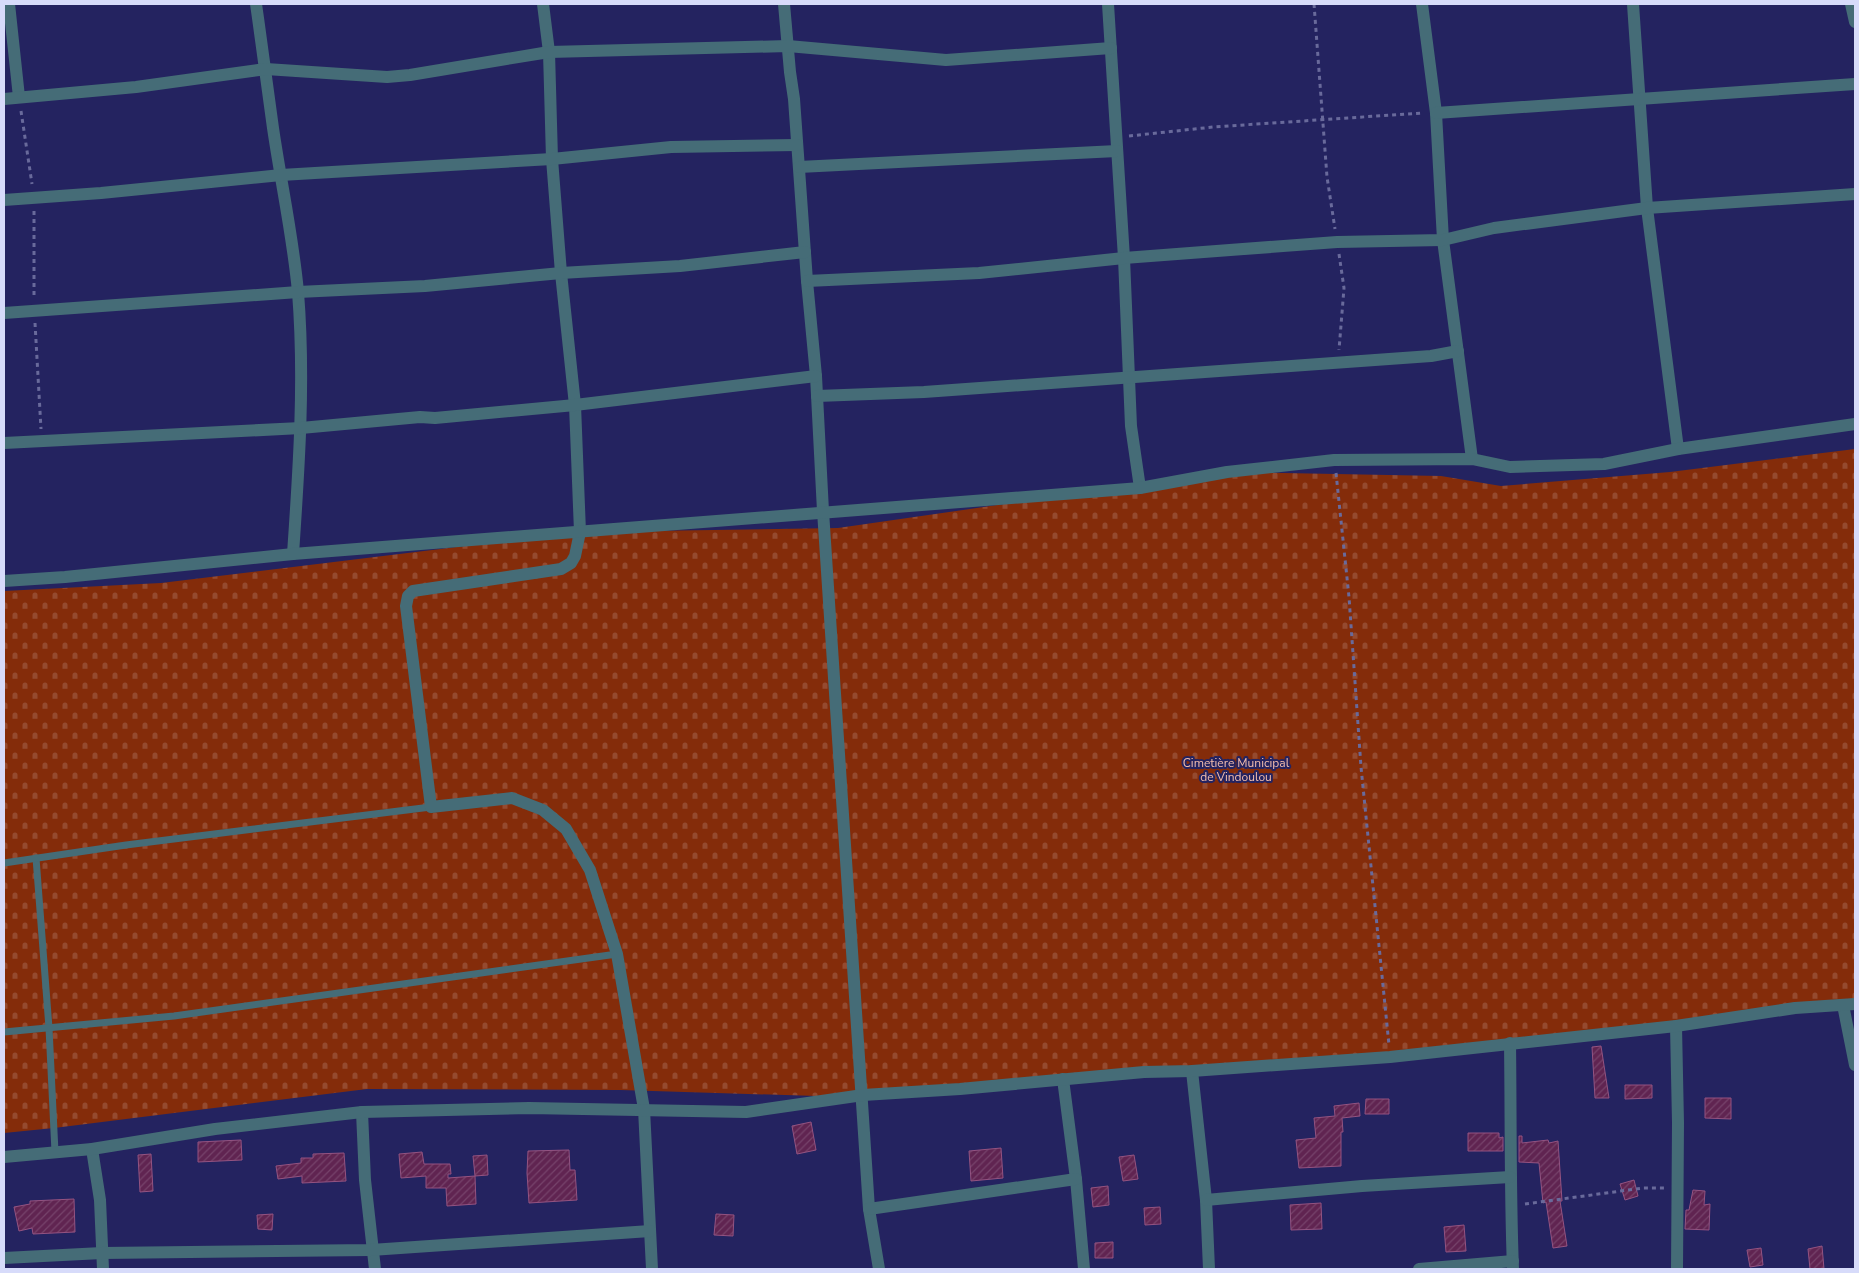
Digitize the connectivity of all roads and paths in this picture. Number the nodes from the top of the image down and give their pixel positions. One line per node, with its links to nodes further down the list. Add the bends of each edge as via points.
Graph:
1 (9, 4): 16 (street)
2 (256, 4): 14 (street)
3 (543, 4): 13 (street)
4 (784, 4): 11 (street)
5 (1108, 4): 12 (street)
6 (1314, 4): 20 (path)
7 (1422, 4): 19 (street)
8 (1633, 4): 17 (street)
9 (1851, 4): 10 (street)
10 (1855, 22)
11 (788, 46): 12 (street, via 946,60); 13 (street); 22 (street)
12 (1111, 48): 21 (street)
13 (549, 52): 14 (street, via 410,76); 24 (street)
14 (266, 69): 16 (street, via 136,87); 26 (street)
15 (1855, 84): 17 (street)
16 (19, 97): 18 (street); 28 (path)
17 (1640, 98): 19 (street); 30 (street)
18 (4, 99)
19 (1436, 113): 20 (path); 31 (street)
20 (1324, 119): 21 (path); 32 (path, via 1327,177)
21 (1116, 137): 23 (street)
22 (797, 145): 24 (street, via 671,147); 25 (street)
23 (1117, 151): 25 (street); 34 (street)
24 (552, 159): 26 (street); 35 (street)
25 (799, 167): 33 (street)
26 (281, 175): 28 (street); 37 (street)
27 (1855, 194): 30 (street)
28 (34, 198): 29 (street); 38 (path)
29 (4, 200)
30 (1648, 208): 31 (street, via 1494,228); 50 (street)
31 (1444, 240): 32 (street); 40 (street)
32 (1337, 242): 34 (street); 41 (path, via 1344,288)
33 (805, 252): 35 (street, via 680,266); 36 (street)
34 (1124, 258): 36 (street, via 979,273); 43 (street)
35 (561, 272): 37 (street, via 425,286); 45 (street)
36 (807, 281): 42 (street)
37 (298, 292): 38 (street); 47 (street)
38 (34, 310): 39 (street); 48 (path)
39 (4, 313)
40 (1458, 351): 41 (street); 51 (street)
41 (1338, 363): 43 (street)
42 (816, 376): 44 (street); 45 (street)
43 (1129, 378): 44 (street); 53 (street, via 1131,426)
44 (817, 396): 54 (street)
45 (575, 405): 47 (street); 55 (street)
46 (1855, 424): 50 (street)
47 (301, 428): 48 (street); 56 (street)
48 (41, 440): 49 (street)
49 (4, 443)
50 (1678, 449): 51 (street, via 1604,464 1510,467)
51 (1472, 459): 52 (street)
52 (1334, 460): 53 (street, via 1227,472); 67 (path)
53 (1140, 488): 54 (street)
54 (823, 511): 55 (street); 71 (street)
55 (580, 532): 56 (street); 58 (street, via 575,556 561,569 413,591 408,596 406,606)
56 (293, 554): 57 (street)
57 (4, 582)
58 (431, 807): 59 (lane); 61 (street, via 512,798 543,810 566,829 590,870)
59 (36, 858): 60 (lane); 64 (lane)
60 (4, 863)
61 (617, 954): 64 (lane, via 174,1016); 72 (street)
62 (1849, 1004): 63 (street, via 1795,1008); 68 (street)
63 (1676, 1026): 66 (street); 79 (street)
64 (49, 1028): 65 (lane); 75 (lane)
65 (4, 1032)
66 (1510, 1043): 67 (street); 77 (street)
67 (1390, 1056): 69 (street)
68 (1855, 1065)
69 (1192, 1071): 70 (street); 80 (street)
70 (1063, 1079): 71 (street); 78 (street)
71 (862, 1095): 72 (street, via 746,1112); 82 (street)
72 (644, 1110): 73 (street, via 529,1108); 83 (street)
73 (362, 1112): 74 (street, via 215,1129); 84 (street)
74 (92, 1149): 75 (street); 85 (street, via 100,1200)
75 (55, 1152): 76 (street)
76 (4, 1157)
77 (1510, 1177): 80 (street); 81 (street)
78 (1076, 1179): 82 (street); 92 (street)
79 (1677, 1188): 81 (path, via 1643,1188); 95 (street)
80 (1206, 1200): 93 (street)
81 (1512, 1205): 87 (street)
82 (869, 1208): 91 (street)
83 (650, 1231): 84 (street); 90 (street)
84 (371, 1250): 85 (street); 89 (street)
85 (102, 1253): 86 (street); 88 (street)
86 (4, 1258)
87 (1513, 1265): 94 (street)
88 (102, 1269)
89 (375, 1269)
90 (652, 1269)
91 (879, 1269)
92 (1084, 1269)
93 (1209, 1269)
94 (1419, 1269)
95 (1677, 1269)

